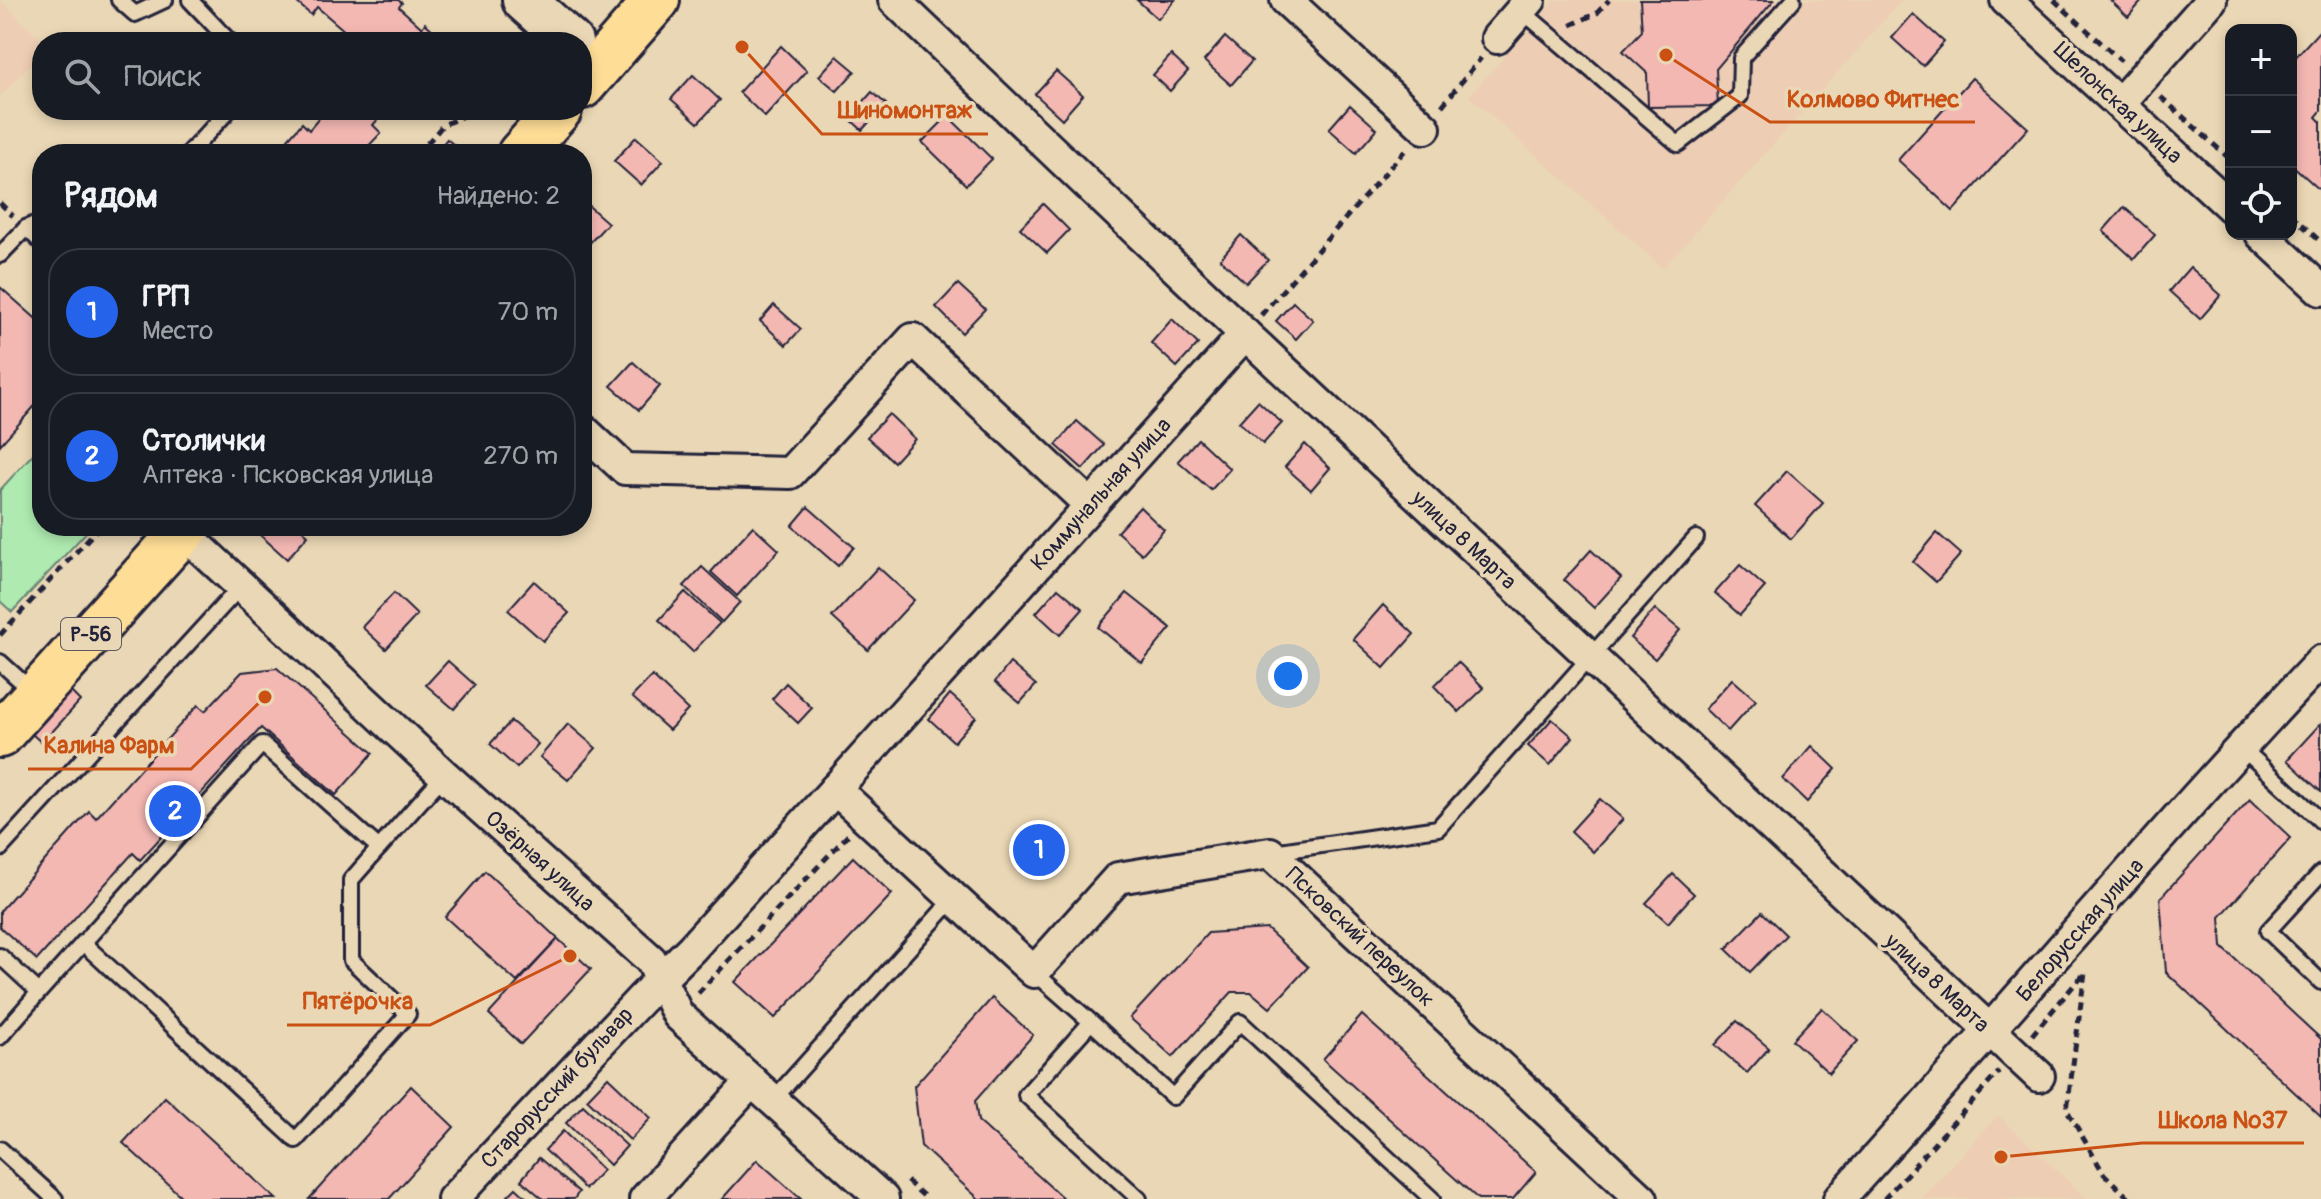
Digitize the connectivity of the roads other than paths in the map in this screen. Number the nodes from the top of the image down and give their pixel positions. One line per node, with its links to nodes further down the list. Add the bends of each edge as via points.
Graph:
1 (119, 0): 2 (lane, via 135,14)
2 (165, 0)
3 (190, 0): 12 (lane)
4 (524, 0): 13 (main road)
5 (657, 0): 15 (main road)
6 (894, 0): 29 (street, улица 8 Марта)
7 (1286, 0): 19 (street)
8 (1793, 0): 11 (lane, via 1741,58 1740,96 1678,144 1550,35)
9 (2006, 0): 16 (street, Шелонская улица)
10 (2211, 0): 16 (street)
11 (1526, 5): 14 (street)
12 (220, 32)
13 (555, 32)
14 (1497, 38)
15 (592, 55)
16 (2119, 104): 22 (street, Шелонская улица)
17 (220, 120): 20 (lane)
18 (550, 120): 21 (main road)
19 (1425, 128)
20 (197, 144)
21 (529, 144)
22 (2225, 201)
23 (32, 225): 24 (lane)
24 (26, 228): 25 (lane); 27 (lane)
25 (32, 234)
26 (2267, 240): 28 (street)
27 (0, 255)
28 (2321, 290)
29 (1245, 334): 31 (street, Коммунальная улица); 36 (street, улица 8 Марта)
30 (592, 438): 31 (street, via 625,469 790,473 913,339)
31 (1090, 505): 43 (street, Коммунальная улица)
32 (179, 536): 39 (main road, Р-56)
33 (192, 536): 35 (street, Озёрная улица)
34 (1696, 538): 36 (lane)
35 (241, 586): 42 (street, Озёрная улица); 46 (lane)
36 (1590, 658): 47 (lane, via 1438,828); 57 (street, улица 8 Марта)
37 (2321, 661): 41 (street, Белорусская улица)
38 (0, 662): 39 (lane)
39 (37, 694): 40 (main road, Р-56)
40 (0, 735)
41 (2241, 746): 44 (lane); 57 (street, Белорусская улица)
42 (444, 775): 45 (lane); 53 (street, Озёрная улица, via 651,960)
43 (835, 789): 49 (street); 53 (street, Коммунальная улица)
44 (2321, 821)
45 (379, 848): 50 (lane, via 262,744); 50 (lane, via 351,880 351,960 408,1014 296,1140)
46 (0, 849)
47 (1270, 853): 52 (street, Псковский переулок, via 1118,878); 68 (street, Псковский переулок)
48 (2321, 873): 54 (lane, via 2268,931)
49 (953, 899): 52 (street); 60 (lane)
50 (83, 943): 55 (lane)
51 (0, 956): 55 (lane)
52 (1034, 972): 56 (lane)
53 (662, 979): 60 (street, Озёрная улица, via 678,1015); 63 (street, Старорусский бульвар)
54 (2321, 982)
55 (39, 992): 58 (lane)
56 (1091, 1022): 66 (lane, via 1026,1095); 67 (lane, via 1173,1097 1240,1022)
57 (1990, 1032): 59 (street, улица 8 Марта); 69 (street, Белорусская улица)
58 (0, 1037)
59 (2039, 1076)
60 (762, 1090): 64 (street); 65 (street, Озёрная улица)
61 (0, 1149): 62 (lane)
62 (55, 1199)
63 (453, 1199)
64 (645, 1199)
65 (883, 1199)
66 (1139, 1199)
67 (1432, 1199)
68 (1642, 1199)
69 (1839, 1199)

